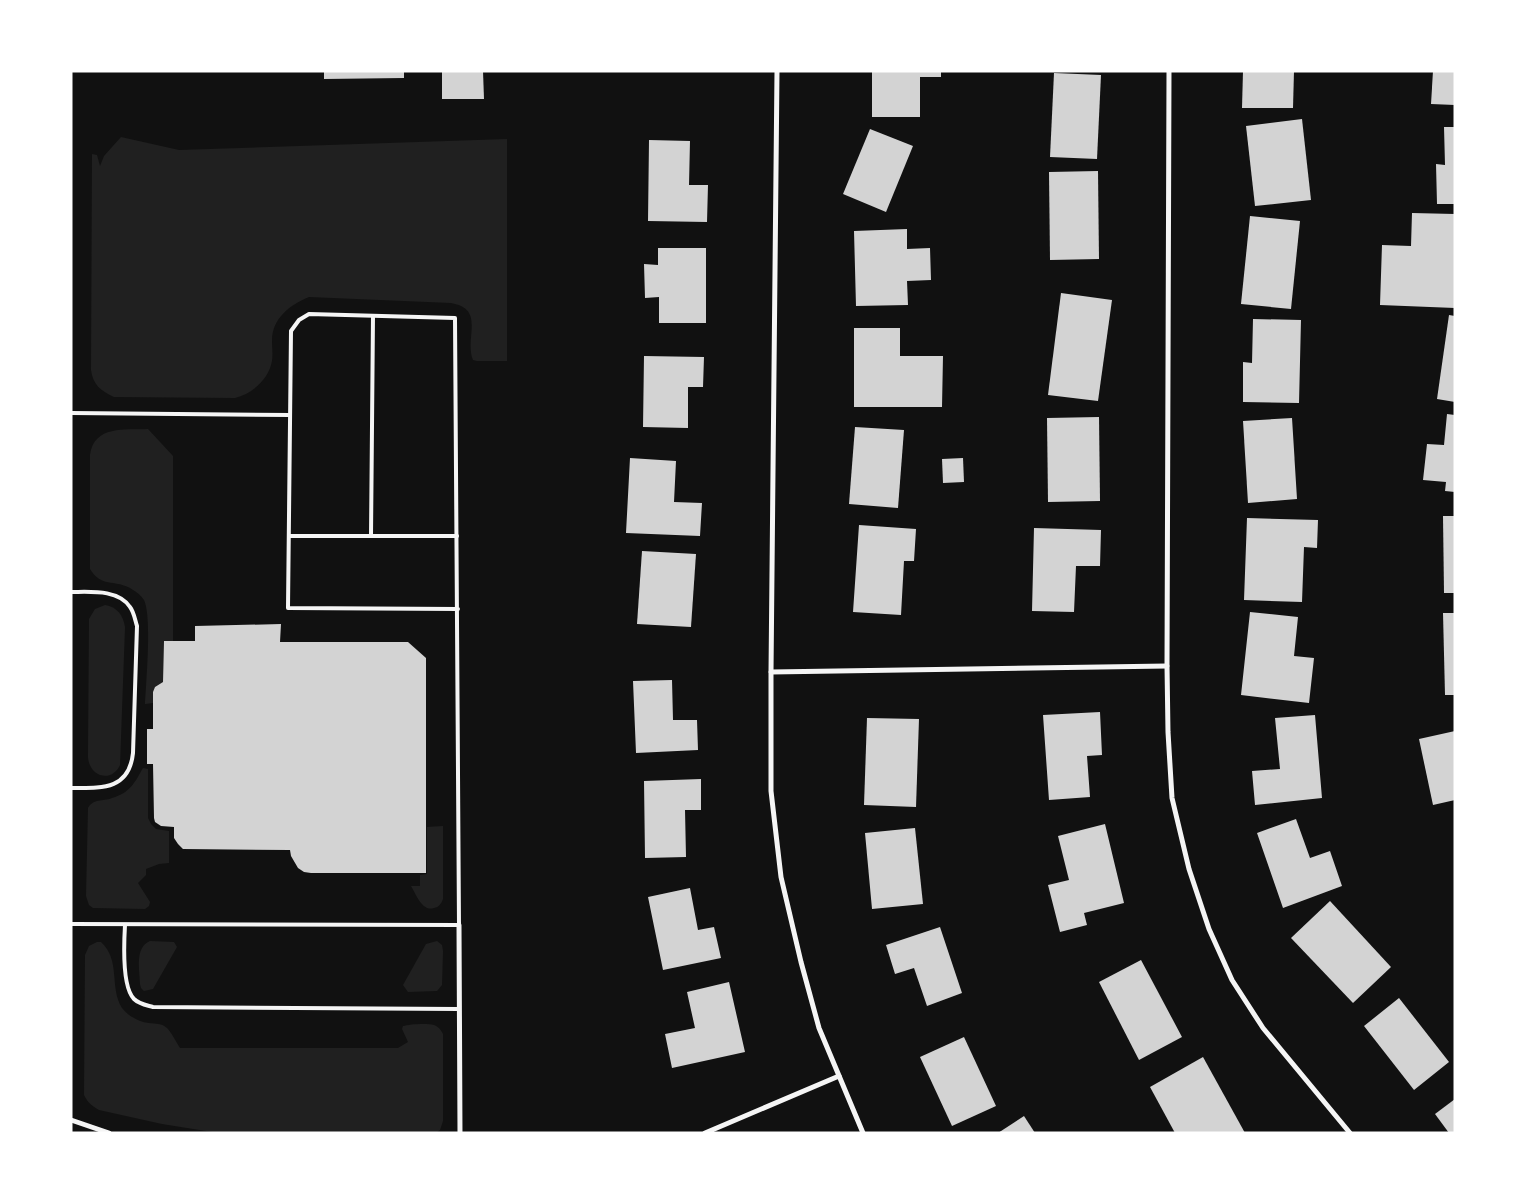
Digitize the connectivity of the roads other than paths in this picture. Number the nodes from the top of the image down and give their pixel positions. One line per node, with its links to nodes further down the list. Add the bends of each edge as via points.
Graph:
1 (777, 71): 12 (street)
2 (1169, 71): 11 (street)
3 (373, 316): 5 (lane, via 309,314 299,320 291,331); 7 (lane); 8 (lane, via 455,318)
4 (71, 413): 5 (lane)
5 (290, 415): 6 (lane)
6 (288, 536): 7 (lane); 10 (lane, via 288,608)
7 (371, 536): 8 (lane)
8 (457, 536): 10 (lane)
9 (71, 592): 13 (lane, via 117,596 131,608 137,626 133,753 129,771 106,788)
10 (458, 609): 16 (lane)
11 (1166, 666): 12 (street); 24 (street, via 1172,798 1189,869 1209,929 1232,980 1264,1028)
12 (771, 672): 18 (street, via 771,792 782,877 801,962 820,1028)
13 (71, 788)
14 (71, 924): 15 (lane)
15 (125, 925): 16 (lane); 17 (lane, via 124,955 132,998 153,1007)
16 (459, 925): 17 (street)
17 (459, 1009): 21 (street)
18 (839, 1076): 22 (street); 23 (street)
19 (71, 1120): 20 (street)
20 (110, 1133)
21 (460, 1133)
22 (705, 1133)
23 (863, 1133)
24 (1350, 1133)

